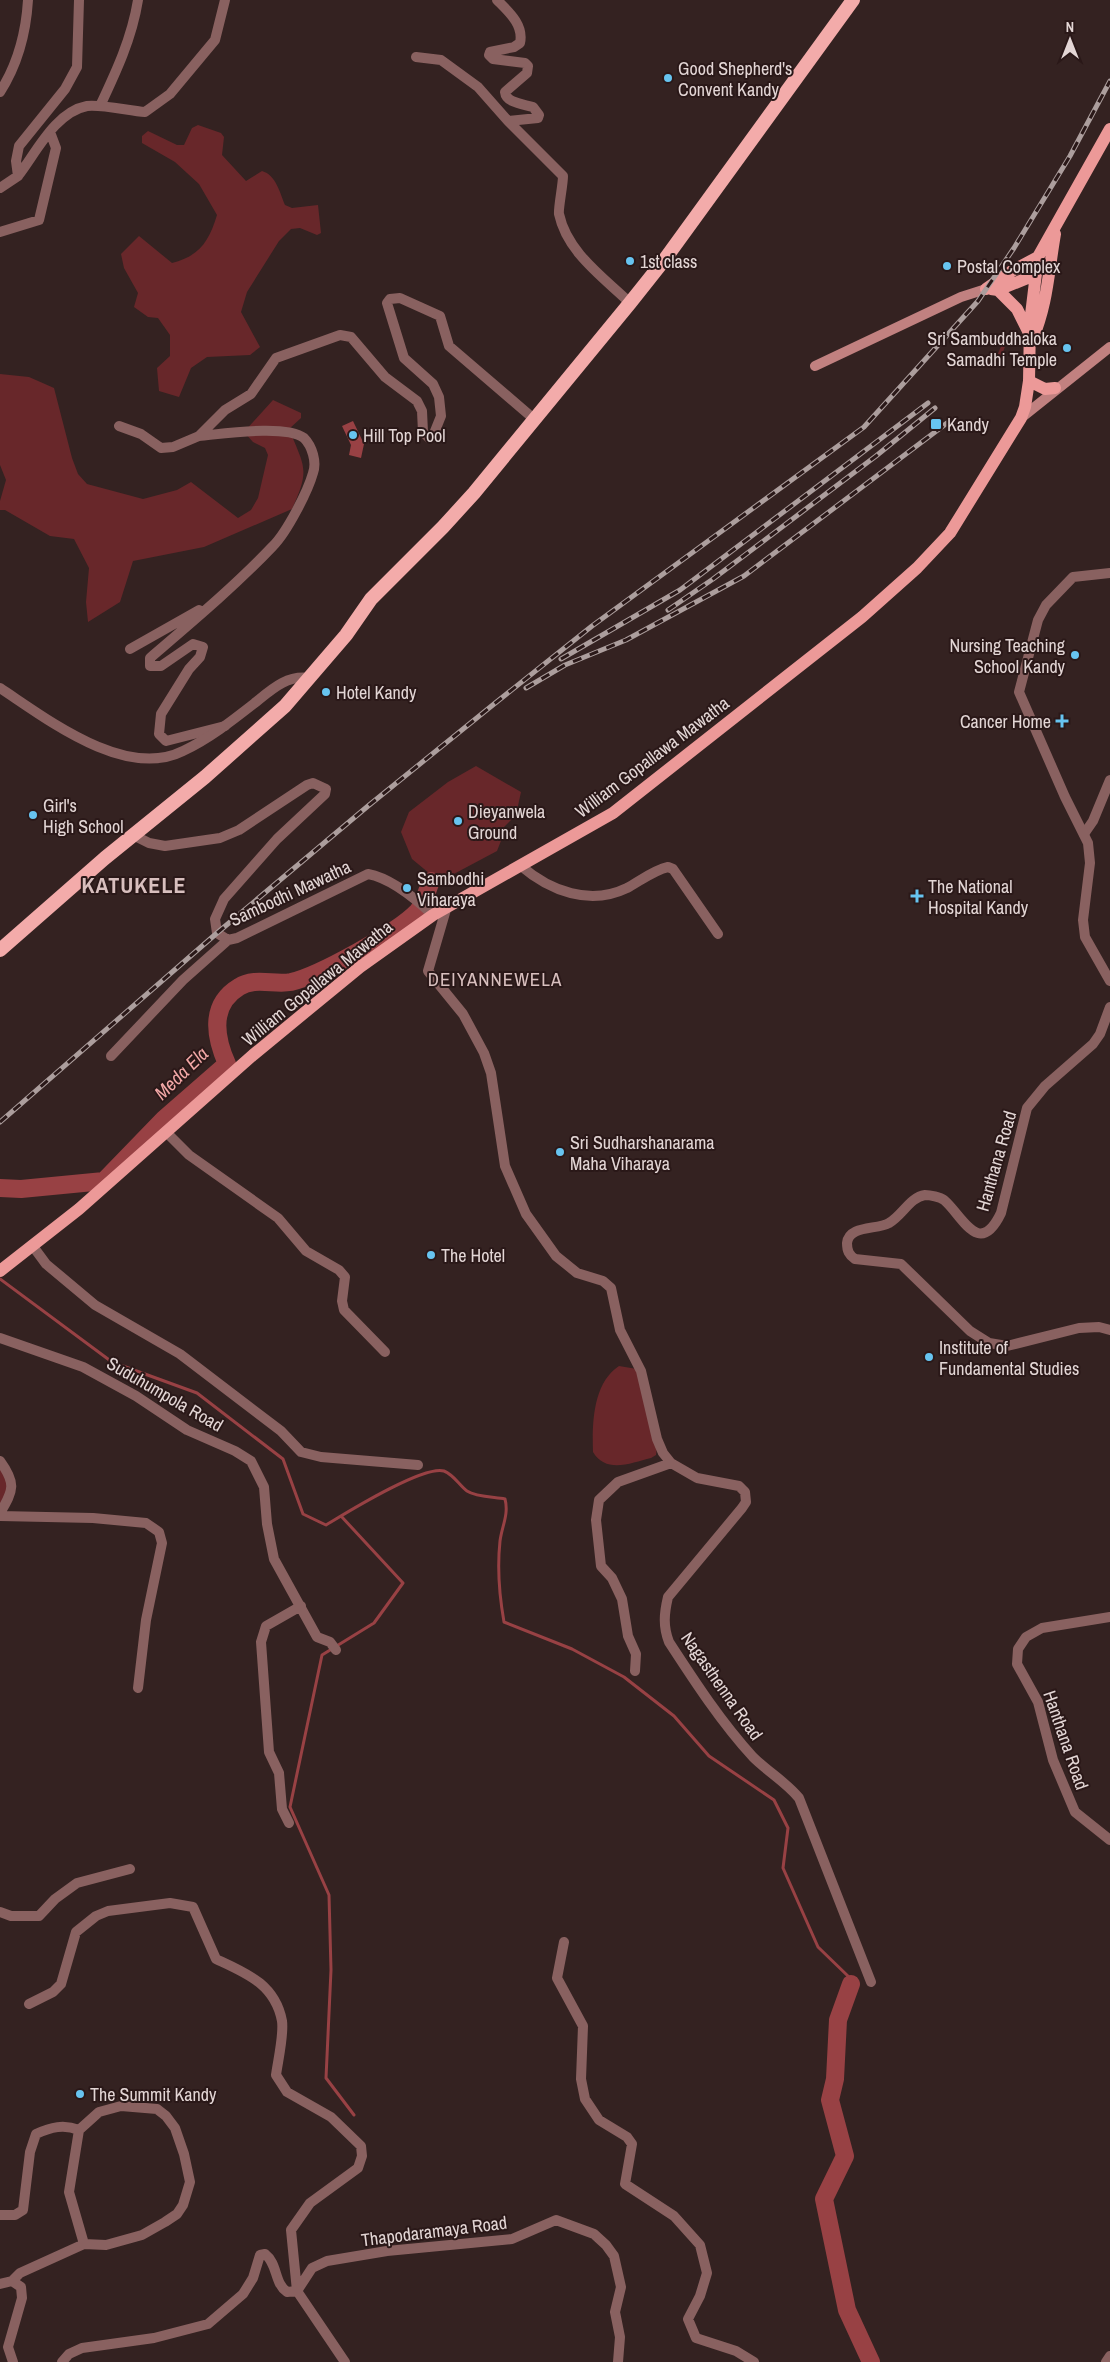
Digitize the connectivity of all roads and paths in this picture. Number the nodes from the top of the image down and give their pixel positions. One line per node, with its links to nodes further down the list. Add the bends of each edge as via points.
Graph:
1 (28, 0): 8 (street, via 27,20 14,70)
2 (79, 0): 13 (street, via 77,67 65,89 19,146)
3 (138, 0): 9 (street, via 120,65)
4 (224, 0): 9 (street, via 215,40 170,94 145,112)
5 (497, 0): 10 (street, via 516,19 522,37 514,47 490,52 489,55 493,59 528,66 527,72 505,92 505,96 508,100 533,107 539,115 532,120)
6 (853, 0): 20 (highway)
7 (416, 57): 10 (street, via 441,60 478,87)
8 (0, 92)
9 (100, 106): 12 (street, via 87,106 68,115)
10 (508, 121): 20 (street, via 563,176 558,212 568,238)
11 (1110, 129): 15 (main road)
12 (50, 132): 13 (street); 16 (street, via 56,148 39,220)
13 (18, 176): 14 (street)
14 (0, 188)
15 (1056, 227): 17 (main road); 21 (main road, via 1042,319)
16 (0, 232)
17 (1038, 257): 18 (main road, William Gopallawa Mawatha); 19 (main road, via 1012,271)
18 (1035, 275): 19 (main road); 21 (main road, William Gopallawa Mawatha)
19 (992, 289): 21 (main road, William Gopallawa Mawatha, via 1017,310); 23 (main road, via 961,297)
20 (630, 303): 27 (highway)
21 (1030, 342): 24 (main road, William Gopallawa Mawatha)
22 (1110, 347): 25 (main road)
23 (815, 366)
24 (1029, 381): 25 (main road, via 1041,387); 26 (main road, William Gopallawa Mawatha)
25 (1055, 388): 26 (main road)
26 (1021, 418): 39 (main road, William Gopallawa Mawatha, via 950,533 862,617 613,813)
27 (534, 419): 29 (street, via 449,346 440,316 400,298 390,299 387,303 404,358 433,384 439,397 441,416 433,436 429,438 423,432 422,411 417,401 385,377 351,337 340,335 276,358 251,394 225,410); 33 (highway, via 468,500 371,599 346,635)
28 (119, 426): 29 (street, via 141,434 161,448 173,447)
29 (199, 436): 31 (street, via 272,430 303,438 312,450 314,471 299,505 275,544)
30 (1110, 573): 37 (street, via 1073,577 1046,605 1038,620 1019,692)
31 (216, 601): 32 (street); 35 (street, via 150,658 150,666 161,666 193,644 203,647 200,657 188,669 161,714 159,734 166,740)
32 (130, 649)
33 (309, 678): 35 (street, via 292,679 277,685); 38 (highway, via 285,706 246,742)
34 (0, 688): 35 (street, via 113,754 136,758 158,759 182,752)
35 (226, 726)
36 (1110, 780): 37 (street)
37 (1084, 834): 45 (street, via 1090,853 1084,905 1085,937)
38 (133, 835): 43 (street, Sambodhi Mawatha, via 165,846 220,838 239,830 307,785 314,783 326,789 325,794 277,838 224,899 215,919 217,933); 44 (highway)
39 (521, 866): 40 (main road, William Gopallawa Mawatha); 42 (street, via 546,885 587,897 610,895 668,867)
40 (447, 906): 41 (main road, William Gopallawa Mawatha); 55 (street, Nagasthenna Road, via 428,971 462,1014 492,1073 505,1166 526,1214 556,1256 577,1273 603,1281 611,1288 620,1330 641,1371 657,1439)
41 (430, 912): 43 (street, Sambodhi Mawatha, via 418,901 377,876 368,874); 48 (main road, William Gopallawa Mawatha, via 322,998)
42 (718, 934)
43 (228, 940): 47 (street, via 184,980)
44 (0, 950)
45 (1110, 981)
46 (1110, 1007): 51 (street, Hanthana Road, via 1093,1044 1044,1086 1027,1108 1001,1213 992,1227 978,1233 972,1231 944,1200 927,1195 914,1200 890,1223 853,1232 847,1248 855,1259 901,1264 965,1327 989,1343 1007,1346 1078,1328)
47 (111, 1056)
48 (166, 1132): 49 (main road, William Gopallawa Mawatha); 53 (street, via 189,1155 278,1218 306,1251 339,1270 345,1277 344,1310)
49 (31, 1247): 50 (main road, William Gopallawa Mawatha); 56 (street, via 46,1264 95,1305 180,1354 281,1431 301,1452 321,1457)
50 (0, 1271)
51 (1110, 1330)
52 (0, 1338): 58 (street, Suduhumpola Road, via 83,1366 187,1430 251,1460 264,1487 274,1559)
53 (385, 1352)
54 (0, 1461): 57 (street, via 11,1477 12,1487)
55 (671, 1463): 61 (street, via 618,1482 599,1500 596,1520 602,1566 622,1598 628,1636 636,1654); 68 (street, Nagasthenna Road, via 697,1478 739,1486 745,1492 746,1502 668,1597 664,1628 669,1642 732,1733 755,1759 799,1798)
56 (418, 1466)
57 (0, 1514): 62 (street, via 146,1523 159,1532 162,1543 146,1620)
58 (301, 1606): 60 (street, Suduhumpola Road, via 317,1637); 63 (street, via 266,1626 261,1642 269,1752 279,1773 282,1810)
59 (1110, 1617): 64 (street, Hanthana Road, via 1042,1628 1026,1637 1018,1649 1017,1664 1038,1702 1053,1760 1075,1812)
60 (334, 1647)
61 (635, 1671)
62 (138, 1688)
63 (289, 1823)
64 (1110, 1840)
65 (130, 1869): 66 (street, via 77,1884 55,1899 39,1916 11,1916)
66 (0, 1912)
67 (564, 1942): 81 (street, via 558,1978 583,2026 581,2080 585,2099 599,2120 627,2136 632,2144 625,2184 674,2216 700,2245 707,2274 688,2318 696,2338 736,2351)
68 (871, 1982)
69 (29, 2004): 75 (street, via 53,1992 61,1984 76,1932 96,1916 108,1911 170,1903 194,1907 216,1959 251,1975 274,1996 282,2022 276,2075 287,2092 331,2117 361,2146 358,2168 310,2203 291,2230)
70 (79, 2130): 71 (street, via 68,2126 36,2134 30,2152 23,2210 14,2215); 72 (street, via 68,2192); 72 (street, via 99,2112 121,2106 156,2109 175,2128 190,2182 183,2205 165,2222 142,2234 106,2245)
71 (0, 2215)
72 (84, 2244): 73 (street, via 20,2273)
73 (12, 2281): 74 (street); 77 (street, via 21,2287 22,2298 8,2347)
74 (0, 2284)
75 (297, 2291): 78 (street, via 287,2292 281,2288 272,2259 265,2254 260,2255 253,2278 243,2294 208,2324 154,2338 82,2348 69,2354); 79 (street); 80 (street, Thapodaramaya Road, via 312,2268 327,2262 387,2251 512,2239 556,2220 594,2234 614,2256 621,2287 615,2312 620,2337)
76 (1110, 2356): 82 (street)
77 (13, 2362)
78 (62, 2362)
79 (345, 2362)
80 (618, 2362)
81 (754, 2362)
82 (1106, 2362)

